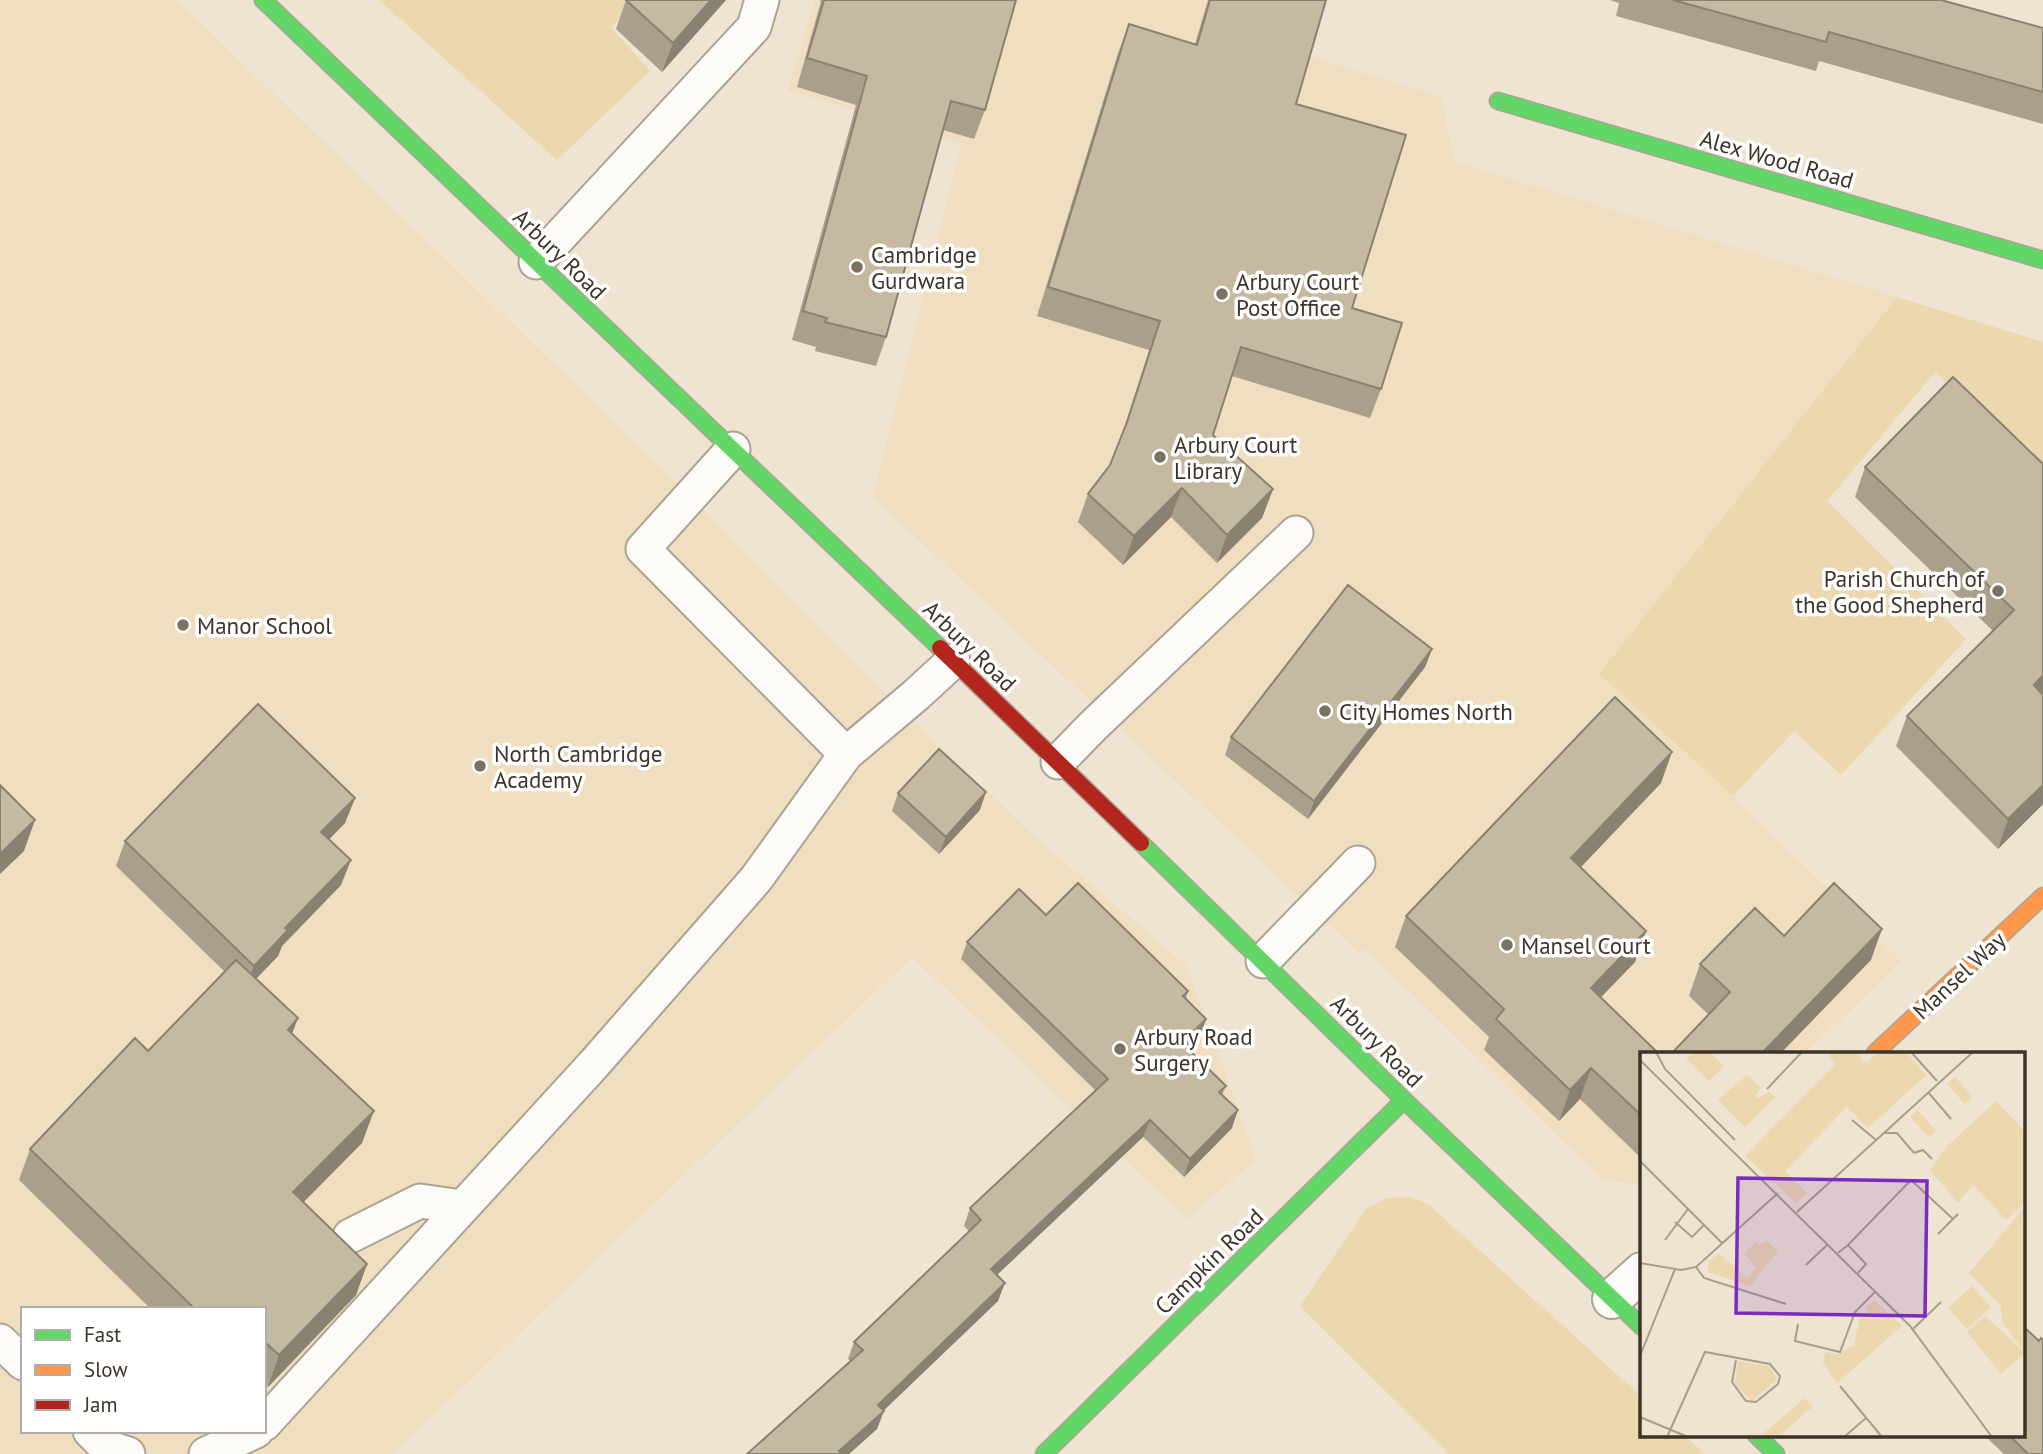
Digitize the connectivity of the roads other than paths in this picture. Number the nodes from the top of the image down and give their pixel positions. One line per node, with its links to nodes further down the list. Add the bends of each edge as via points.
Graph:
1 (263, 0): 5 (street, Arbury Road)
2 (762, 0): 5 (lane, via 754,27 744,40)
3 (1498, 101): 4 (street, Alex Wood Road)
4 (2043, 260)
5 (536, 262): 6 (street, Arbury Road)
6 (733, 449): 8 (street, Arbury Road); 9 (lane, via 643,550)
7 (1296, 533): 10 (lane)
8 (953, 661): 9 (lane); 10 (street, Arbury Road)
9 (846, 754): 16 (lane, via 756,879)
10 (1058, 762): 13 (street, Arbury Road)
11 (1358, 863): 13 (lane)
12 (2043, 896): 14 (street, Mansel Way)
13 (1263, 961): 15 (street, Arbury Road)
14 (1876, 1052)
15 (1404, 1100): 19 (street, Arbury Road); 29 (street, Campkin Road)
16 (462, 1207): 17 (lane, via 420,1201); 23 (lane)
17 (350, 1237)
18 (1640, 1274): 19 (street)
19 (1612, 1299): 20 (street, Arbury Road)
20 (1640, 1325)
21 (0, 1341): 22 (lane)
22 (21, 1361)
23 (266, 1422)
24 (92, 1433): 27 (lane, via 106,1447)
25 (252, 1433): 28 (lane)
26 (1757, 1436): 30 (street)
27 (128, 1454)
28 (206, 1454)
29 (1044, 1454)
30 (1776, 1454)

